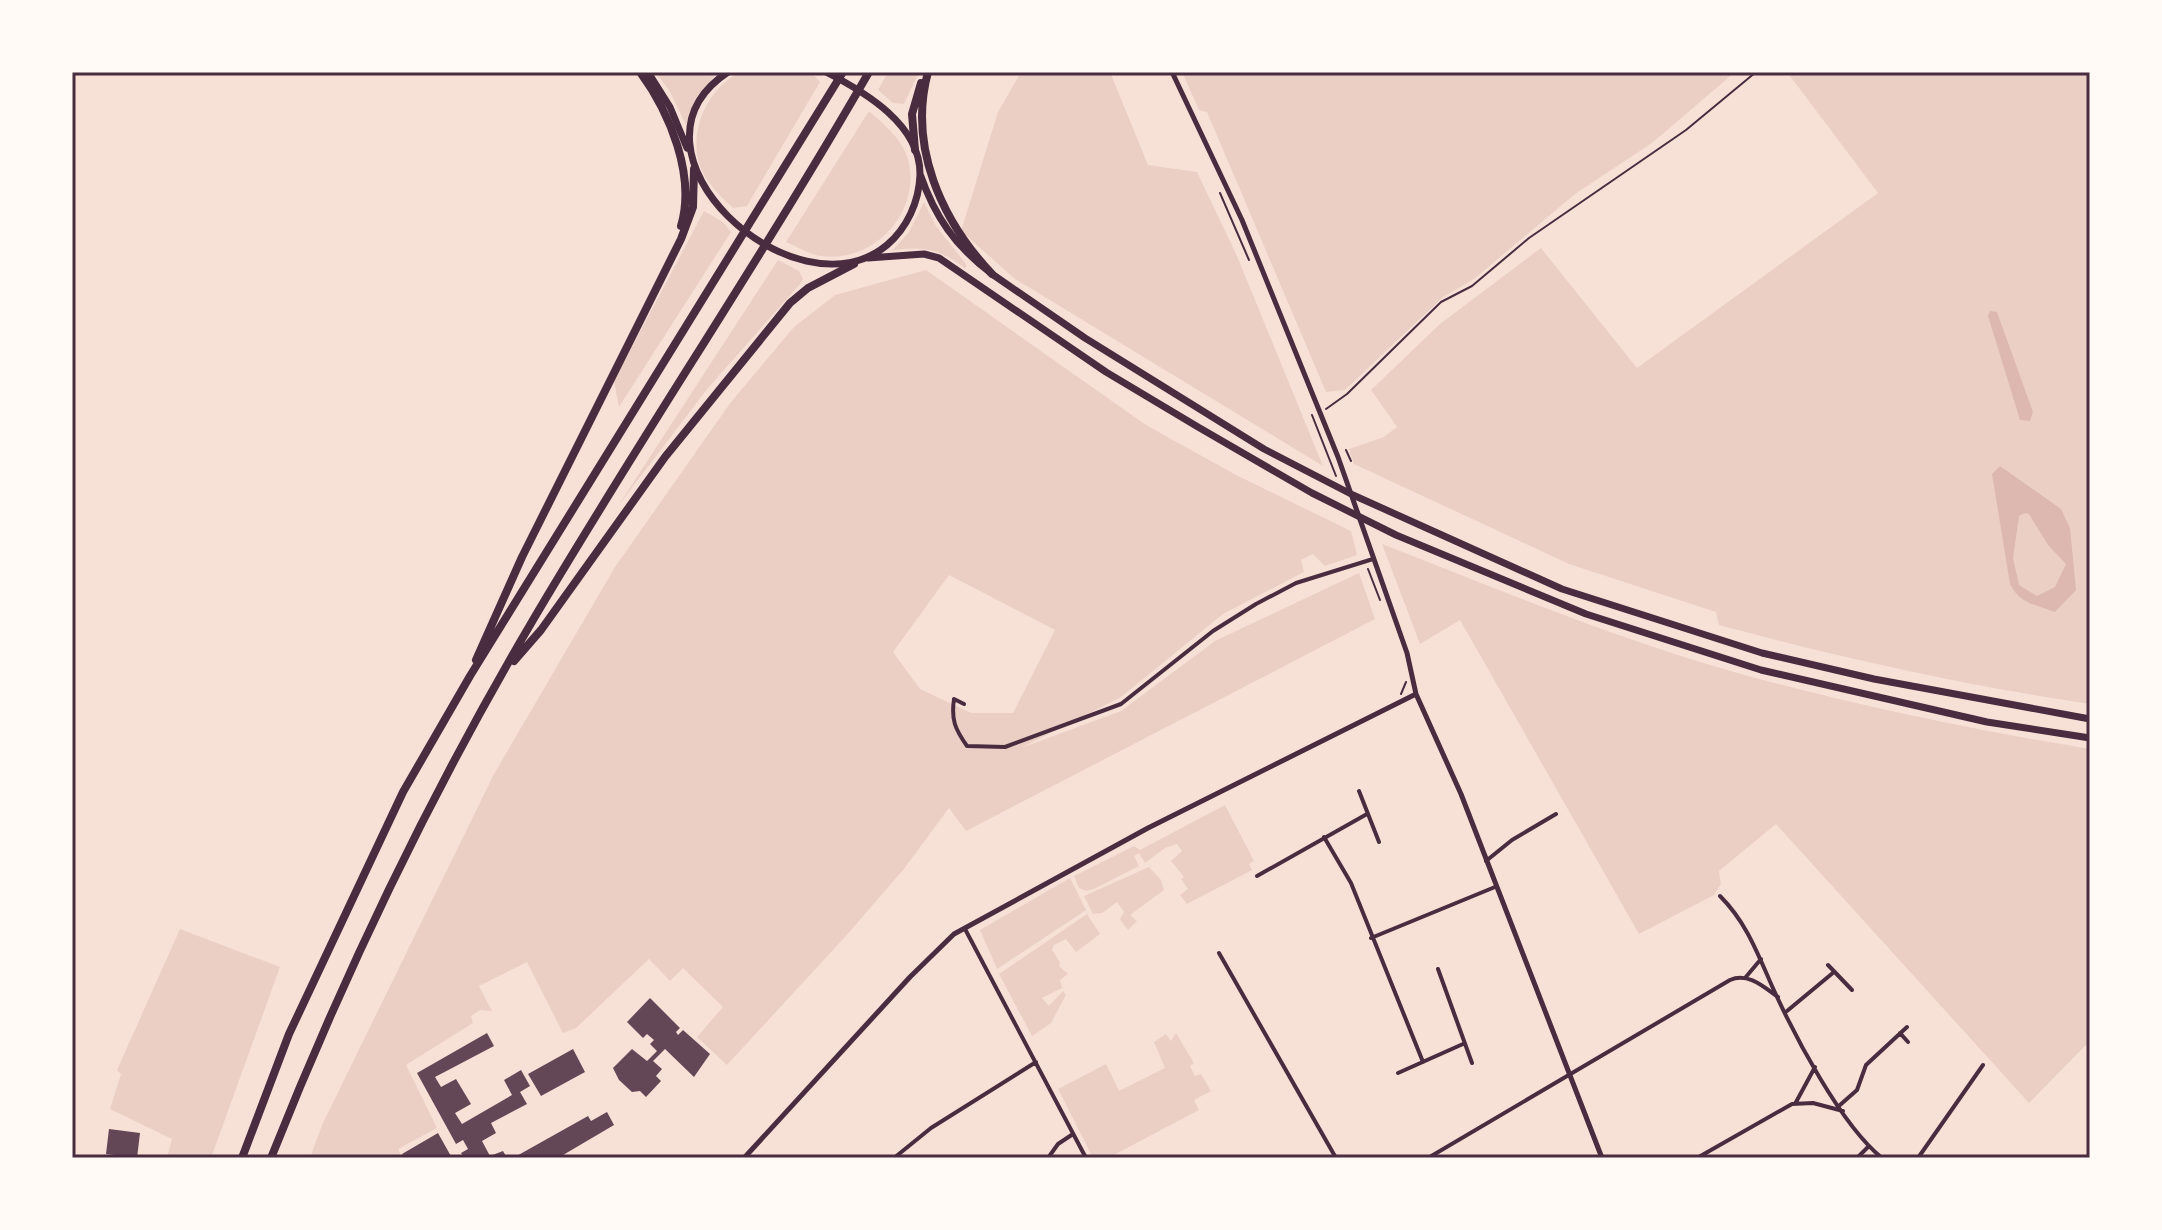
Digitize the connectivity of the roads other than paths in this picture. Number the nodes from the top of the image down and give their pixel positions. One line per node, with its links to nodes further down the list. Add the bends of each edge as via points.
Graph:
1 (640, 72): 13 (highway, via 658,101 685,178 684,215)
2 (648, 72): 10 (main road, via 670,107)
3 (728, 72): 10 (main road, via 705,93 695,113 690,130)
4 (826, 72): 9 (main road, via 886,110)
5 (843, 72): 18 (highway)
6 (869, 72): 17 (highway)
7 (928, 72): 9 (highway, via 912,114); 15 (highway, via 921,133 931,174 954,226)
8 (1172, 72): 16 (street, via 1242,220 1338,457)
9 (915, 150): 11 (main road)
10 (693, 165): 13 (highway, via 693,207); 14 (main road, via 711,200 742,228 813,264)
11 (920, 174): 12 (main road, via 905,226); 15 (main road, via 946,230)
12 (868, 258): 14 (main road); 22 (main road, via 939,258 1106,372 1312,493 1396,535 1586,614 1761,670 1987,722)
13 (669, 261): 18 (highway, via 522,557)
14 (854, 264): 17 (highway, via 790,303 665,457 541,630)
15 (992, 274): 21 (main road, via 1198,411 1389,512 1562,589 1762,653)
16 (1373, 559): 19 (street); 20 (street, via 1287,587 1213,631 1121,704 1042,735 1005,747 967,746 951,713 954,699)
17 (503, 674): 60 (highway, via 404,853 329,1014)
18 (470, 676): 59 (highway, via 403,792 289,1034)
19 (1416, 694): 28 (street); 32 (street, via 1148,828)
20 (964, 704)
21 (2090, 719)
22 (2090, 738)
23 (1359, 791): 24 (street)
24 (1367, 814): 26 (street); 27 (street)
25 (1556, 814): 28 (street)
26 (1324, 837): 29 (street); 33 (street, via 1351,883)
27 (1379, 842)
28 (1486, 861): 30 (street)
29 (1257, 876)
30 (1495, 887): 33 (street); 53 (street)
31 (1720, 896): 35 (street, via 1742,921)
32 (965, 929): 47 (street); 61 (street, via 942,943)
33 (1371, 938): 48 (street)
34 (1219, 953): 65 (street)
35 (1761, 959): 39 (street); 41 (street)
36 (1828, 965): 38 (street)
37 (1438, 969): 46 (street)
38 (1834, 972): 40 (street); 42 (street)
39 (1745, 978): 41 (street); 53 (street, via 1730,980)
40 (1852, 990)
41 (1778, 997): 42 (street)
42 (1786, 1011): 51 (street)
43 (1907, 1027): 44 (street)
44 (1900, 1033): 45 (street); 55 (street, via 1866,1065 1857,1090)
45 (1908, 1042)
46 (1463, 1044): 48 (street); 49 (street)
47 (1036, 1062): 57 (street); 62 (street, via 931,1128)
48 (1423, 1062): 52 (street)
49 (1472, 1063)
50 (1983, 1065): 71 (street)
51 (1815, 1066): 54 (street); 55 (street)
52 (1398, 1073)
53 (1568, 1075): 66 (street); 67 (street)
54 (1795, 1104): 56 (street); 68 (street)
55 (1840, 1106): 56 (street)
56 (1844, 1111): 58 (street)
57 (1073, 1134): 63 (street); 64 (street)
58 (1869, 1146): 69 (street); 70 (street)
59 (242, 1158)
60 (271, 1158)
61 (744, 1158)
62 (894, 1158)
63 (1048, 1158)
64 (1086, 1158)
65 (1336, 1158)
66 (1428, 1158)
67 (1602, 1158)
68 (1697, 1158)
69 (1857, 1158)
70 (1882, 1158)
71 (1918, 1158)

